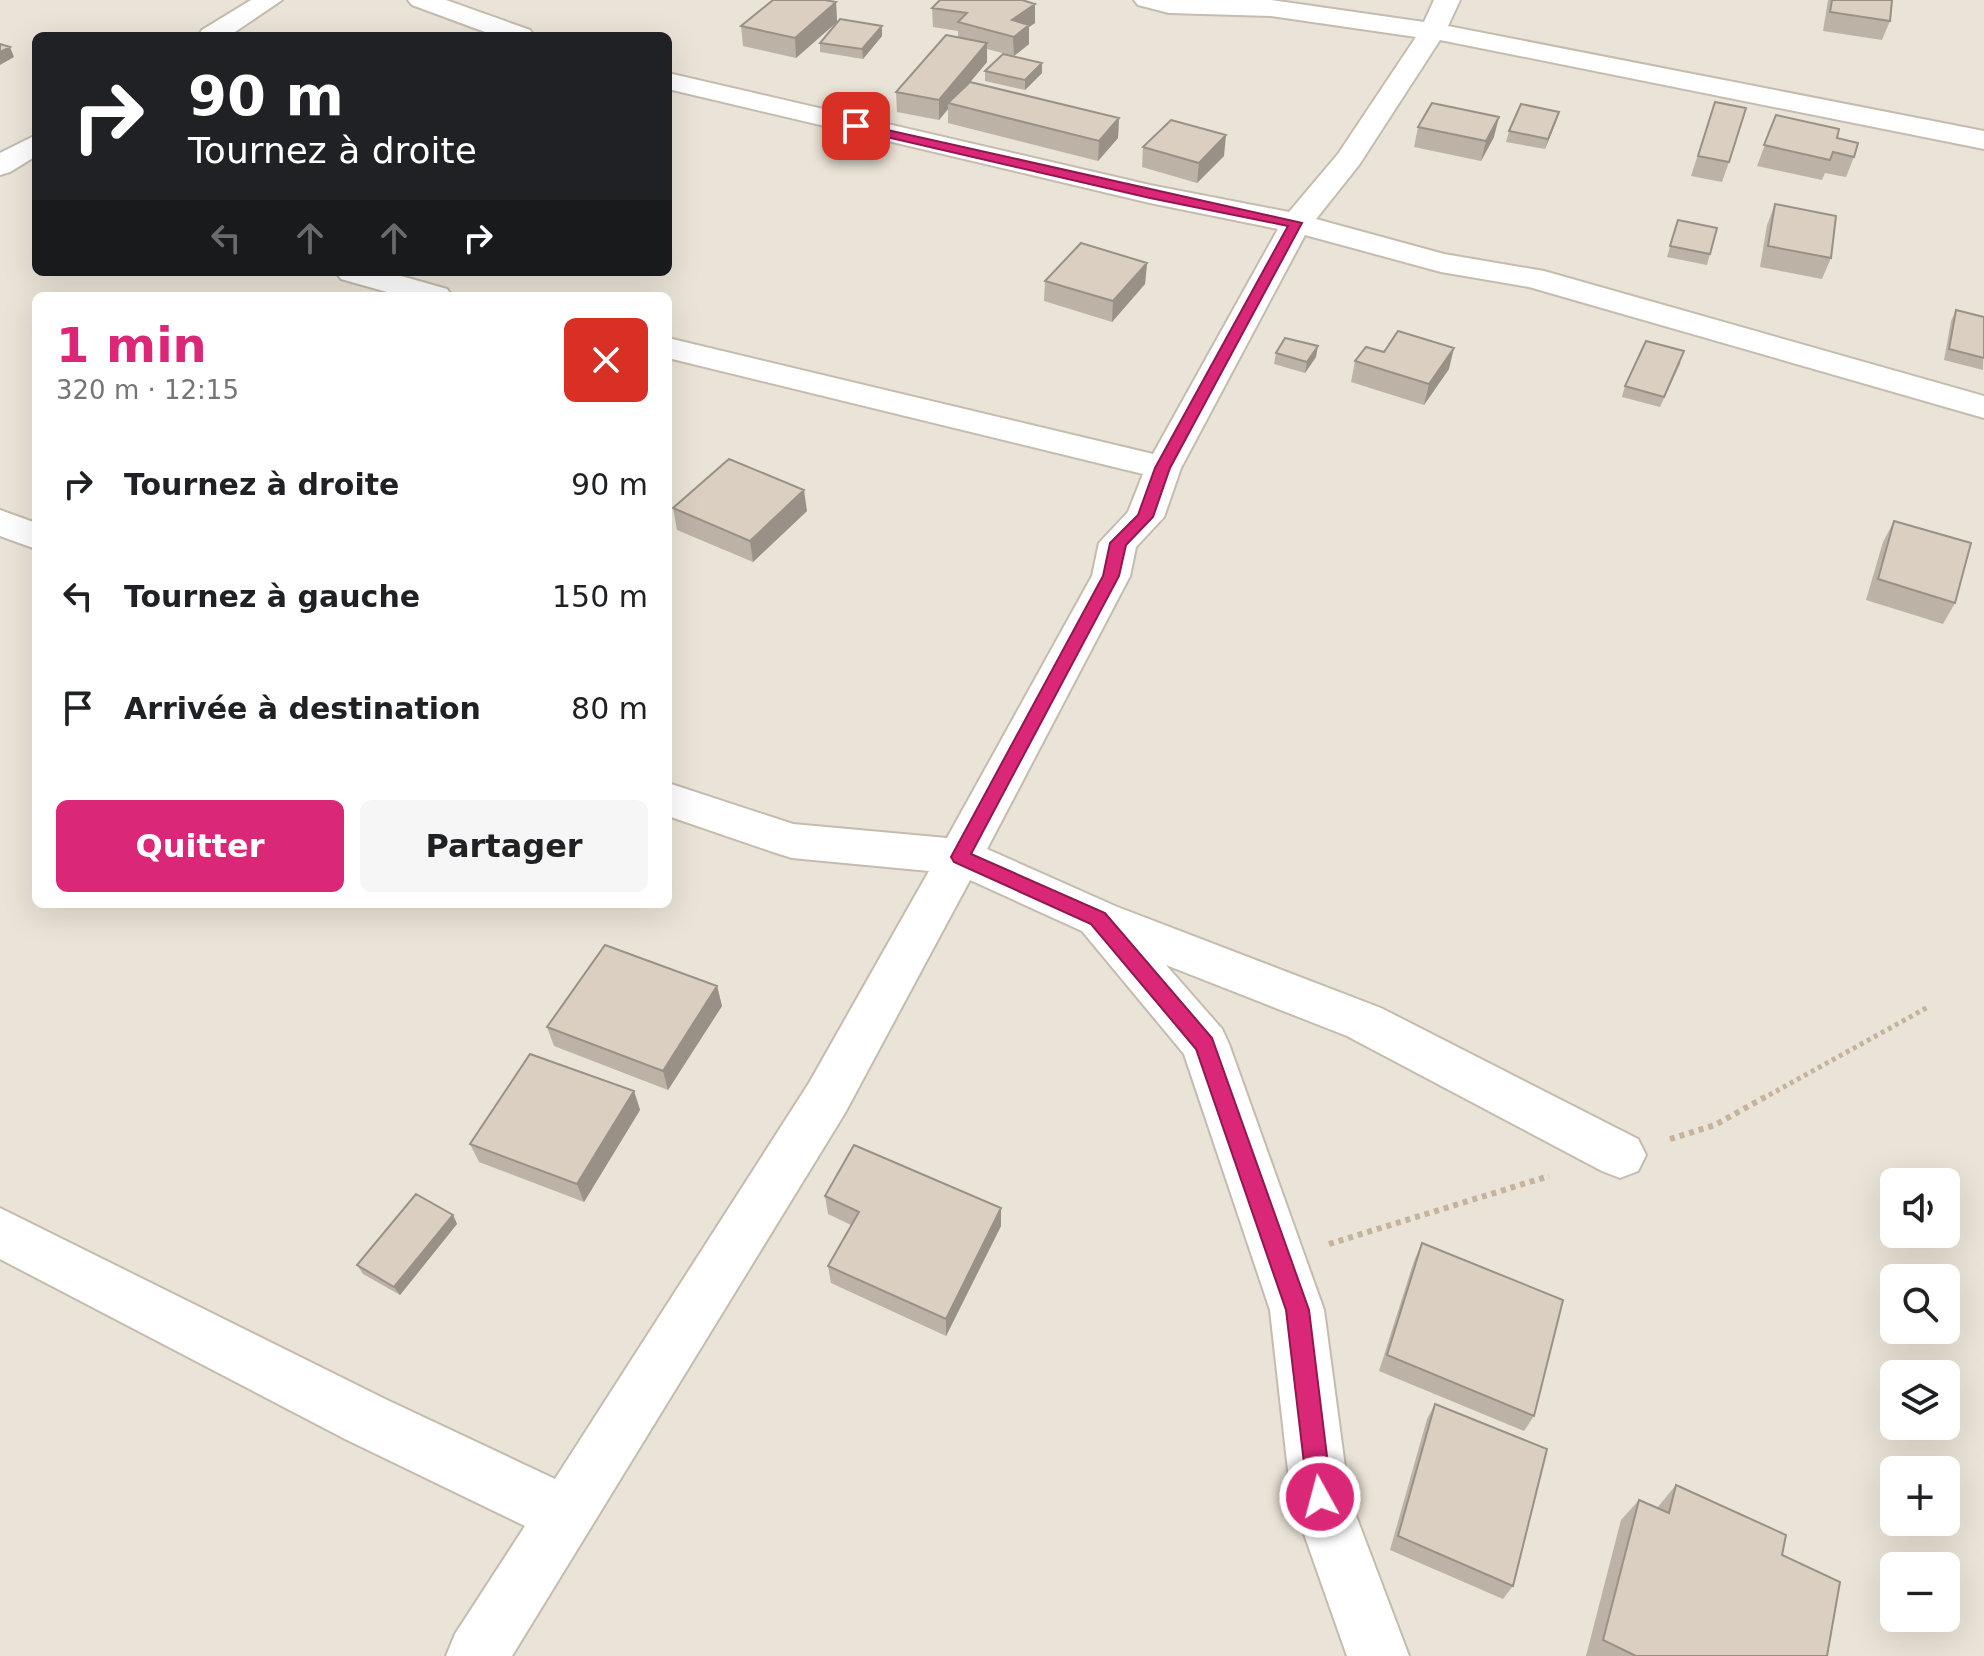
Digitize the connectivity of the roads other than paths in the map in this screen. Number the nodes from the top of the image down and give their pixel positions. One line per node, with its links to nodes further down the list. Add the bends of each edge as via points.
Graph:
1 (269, 0): 6 (street)
2 (421, 0): 7 (street)
3 (1147, 0): 5 (street, via 1271,8)
4 (1447, 0): 5 (street)
5 (1433, 31): 9 (street); 10 (street, via 1349,159)
6 (217, 32)
7 (510, 32)
8 (672, 82): 10 (street, via 1135,191)
9 (1984, 140)
10 (1296, 223): 14 (street, via 1441,263 1533,278); 15 (street)
11 (366, 276): 12 (street)
12 (422, 292)
13 (672, 349): 15 (street)
14 (1984, 407)
15 (1163, 468): 19 (street, via 1145,517 1118,543 1111,576)
16 (0, 522): 17 (street)
17 (32, 535)
18 (672, 800): 19 (street, via 792,841)
19 (961, 857): 20 (street); 23 (street, via 827,1098)
20 (1098, 918): 21 (street, via 1364,1022); 25 (street, via 1205,1044 1297,1310 1320,1497)
21 (1620, 1155)
22 (0, 1232): 23 (street, via 365,1419)
23 (564, 1514): 24 (street)
24 (496, 1645)
25 (1378, 1656)

